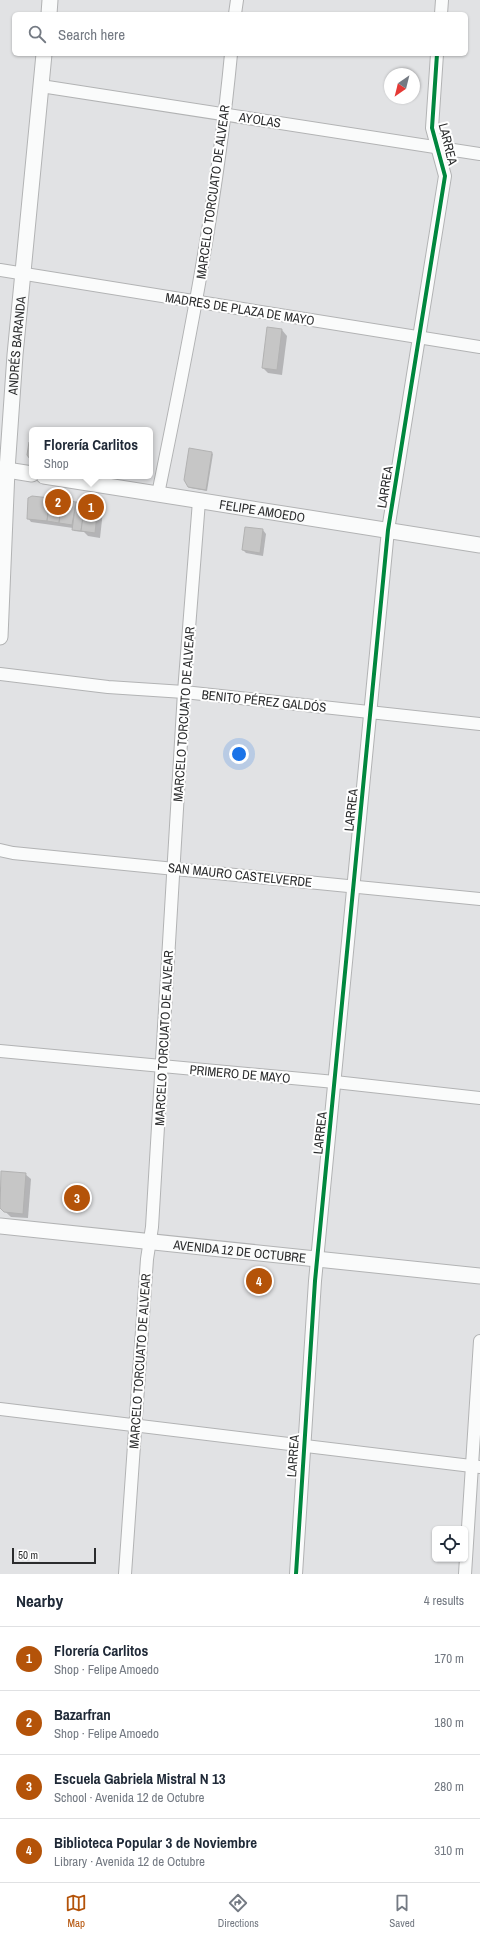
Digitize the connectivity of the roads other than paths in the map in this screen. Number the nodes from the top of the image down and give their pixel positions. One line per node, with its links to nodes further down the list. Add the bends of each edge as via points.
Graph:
1 (50, 0): 4 (main road)
2 (237, 0): 5 (street)
3 (442, 0): 6 (street)
4 (49, 12)
5 (235, 12)
6 (441, 12)
7 (44, 56): 10 (main road, ANDRÉS BARANDA)
8 (231, 56): 11 (street, MARCELO TORCUATO DE ALVEAR)
9 (437, 56): 12 (street, LARREA, via 432,128)
10 (41, 86): 11 (street, AYOLAS); 15 (main road, ANDRÉS BARANDA)
11 (225, 115): 12 (street, AYOLAS); 16 (street, MARCELO TORCUATO DE ALVEAR)
12 (437, 148): 13 (street, AYOLAS); 17 (street, LARREA, via 445,176)
13 (480, 154)
14 (0, 270): 15 (street, MADRES DE PLAZA DE MAYO)
15 (23, 274): 16 (street, MADRES DE PLAZA DE MAYO); 19 (main road, ANDRÉS BARANDA)
16 (197, 303): 17 (street, MADRES DE PLAZA DE MAYO); 22 (street, MARCELO TORCUATO DE ALVEAR)
17 (419, 337): 18 (street, MADRES DE PLAZA DE MAYO); 24 (street, LARREA)
18 (480, 347)
19 (3, 470): 20 (main road); 26 (main road, ANDRÉS BARANDA)
20 (29, 474)
21 (63, 479): 22 (main road, FELIPE AMOEDO)
22 (158, 494): 23 (main road, FELIPE AMOEDO)
23 (199, 501): 24 (main road, FELIPE AMOEDO); 28 (street, MARCELO TORCUATO DE ALVEAR)
24 (388, 530): 25 (main road, FELIPE AMOEDO); 29 (street, LARREA)
25 (480, 545)
26 (0, 637)
27 (0, 674): 28 (street, BENITO PÉREZ GALDÓS, via 108,688)
28 (184, 692): 29 (street, BENITO PÉREZ GALDÓS); 32 (street, MARCELO TORCUATO DE ALVEAR)
29 (371, 712): 30 (street, BENITO PÉREZ GALDÓS); 33 (street, LARREA)
30 (480, 724)
31 (0, 850): 32 (street, SAN MAURO CASTELVERDE)
32 (173, 868): 33 (street, SAN MAURO CASTELVERDE); 36 (street, MARCELO TORCUATO DE ALVEAR)
33 (354, 887): 34 (street, SAN MAURO CASTELVERDE); 37 (street, LARREA)
34 (480, 899)
35 (0, 1050): 36 (street, PRIMERO DE MAYO)
36 (163, 1067): 37 (street, PRIMERO DE MAYO); 40 (street, MARCELO TORCUATO DE ALVEAR)
37 (335, 1082): 38 (street, PRIMERO DE MAYO); 41 (street, LARREA)
38 (480, 1098)
39 (0, 1226): 40 (main road, AVENIDA 12 DE OCTUBRE)
40 (150, 1242): 41 (main road, AVENIDA 12 DE OCTUBRE); 45 (street, MARCELO TORCUATO DE ALVEAR)
41 (317, 1260): 42 (main road, AVENIDA 12 DE OCTUBRE); 46 (street, LARREA)
42 (480, 1276)
43 (480, 1341): 47 (street)
44 (0, 1409): 45 (street)
45 (135, 1426): 46 (street); 48 (street, MARCELO TORCUATO DE ALVEAR)
46 (304, 1445): 47 (street); 49 (street, LARREA)
47 (476, 1467): 50 (street)
48 (125, 1574)
49 (296, 1574)
50 (465, 1574)

